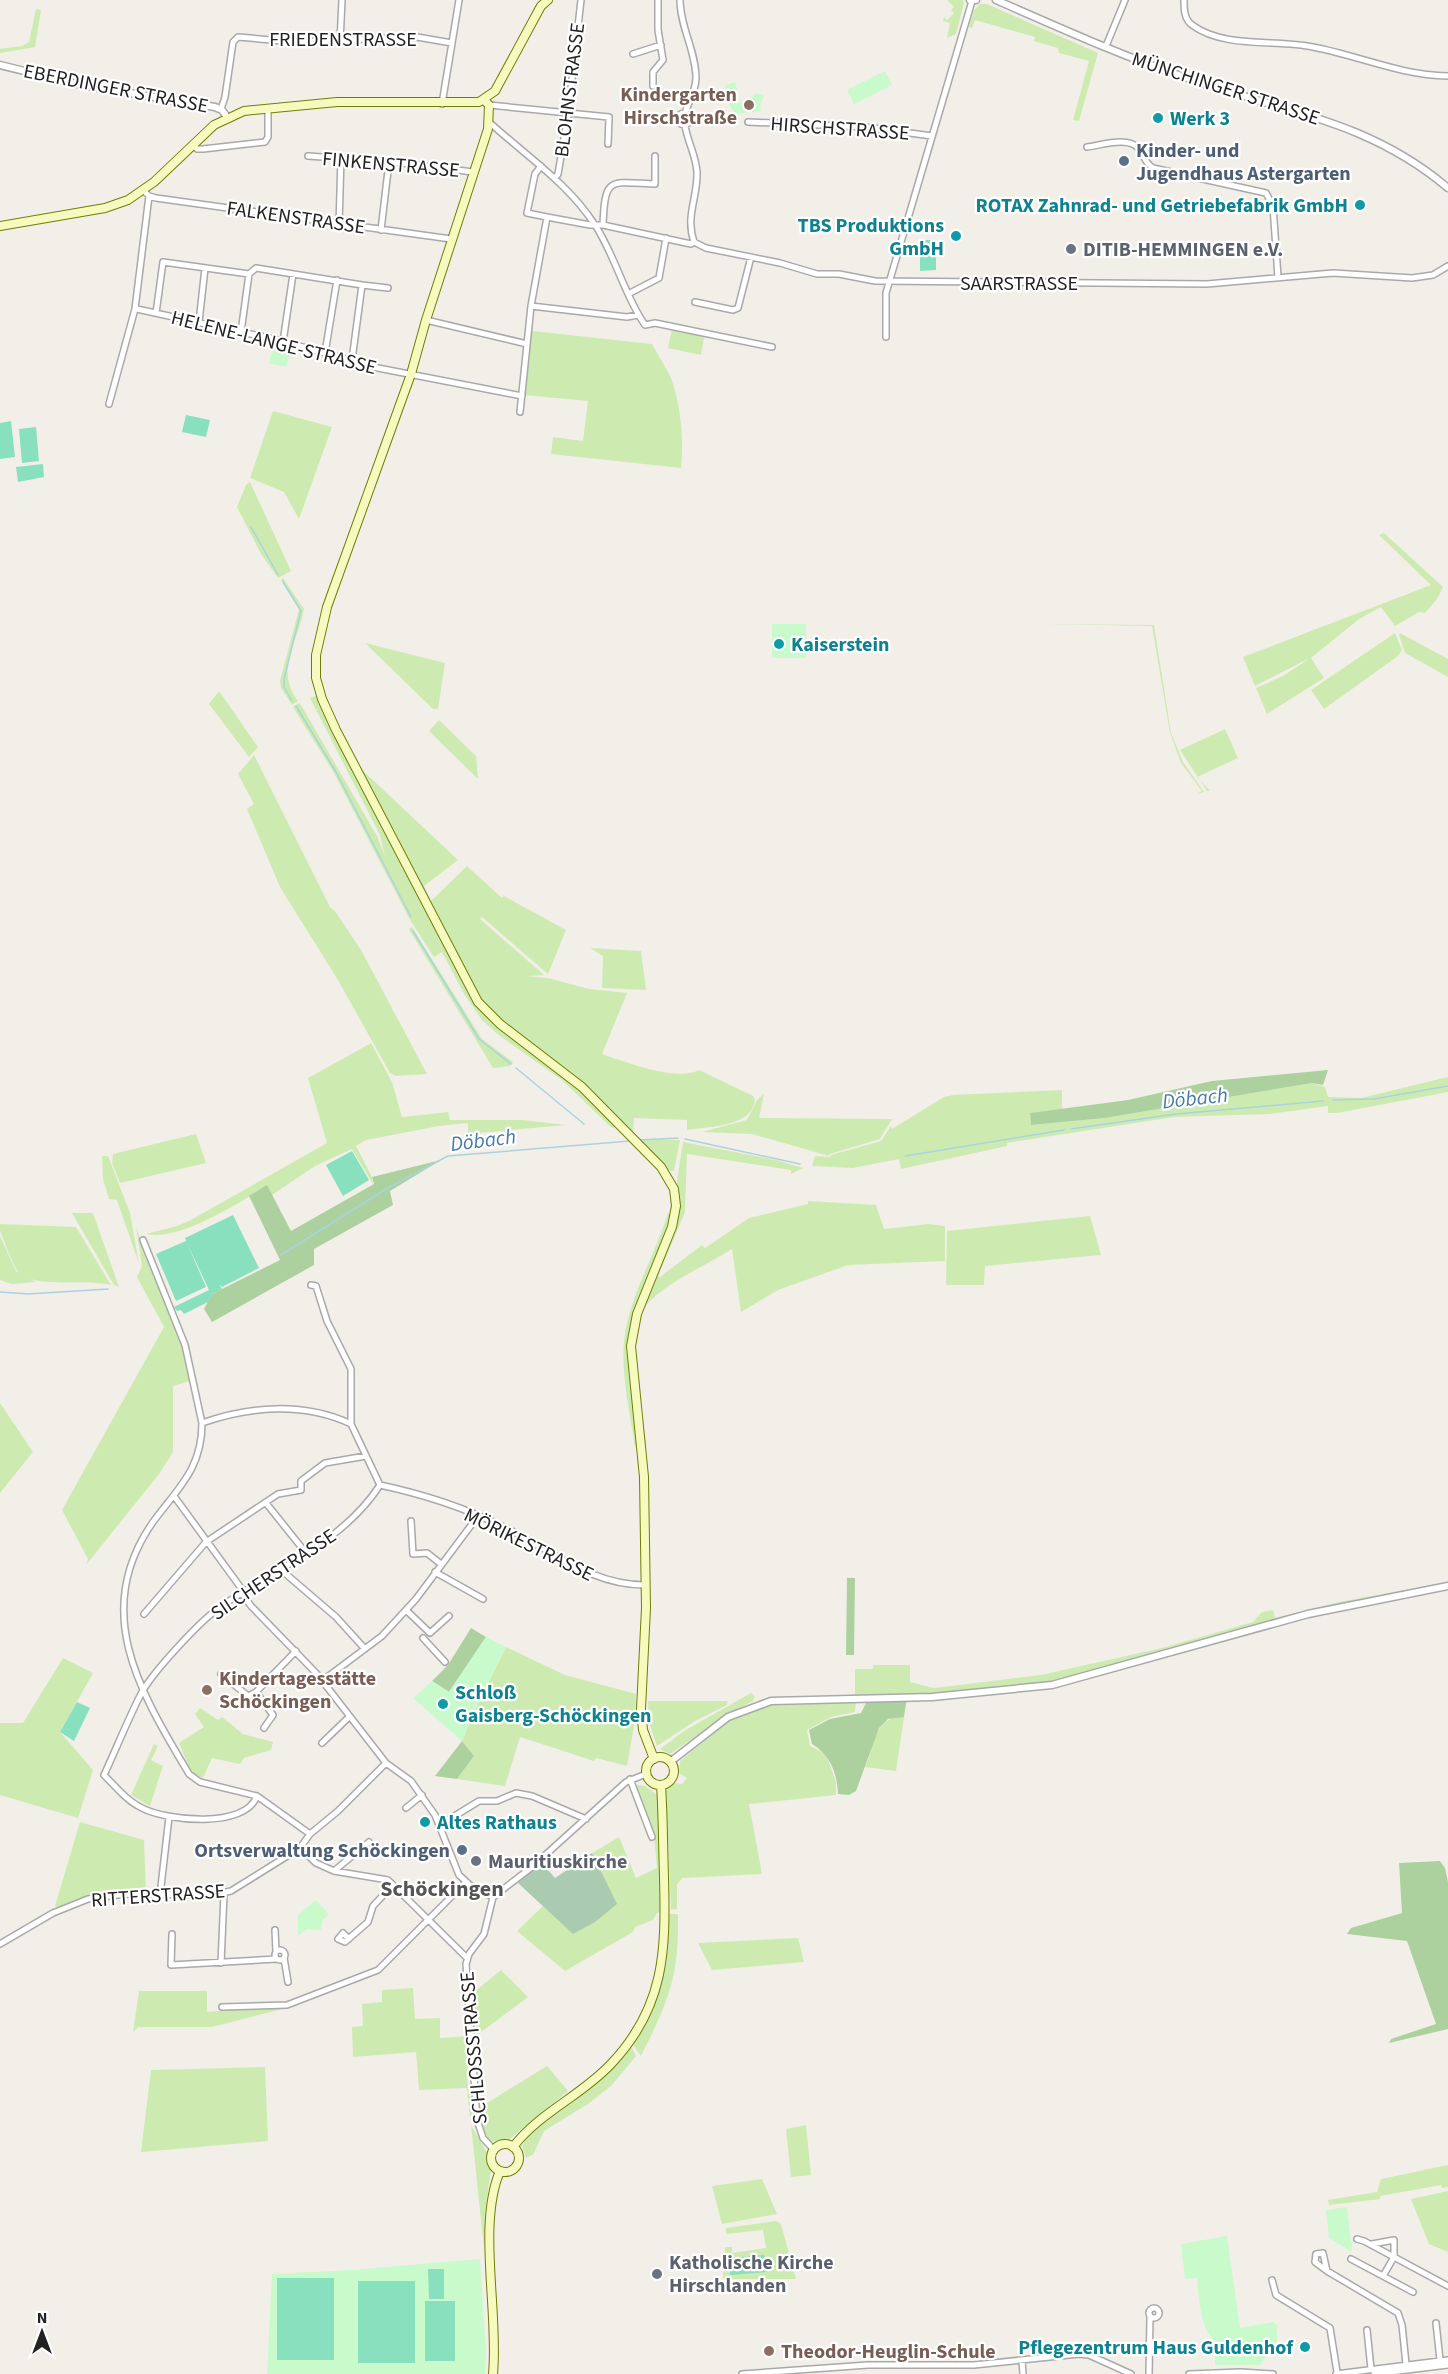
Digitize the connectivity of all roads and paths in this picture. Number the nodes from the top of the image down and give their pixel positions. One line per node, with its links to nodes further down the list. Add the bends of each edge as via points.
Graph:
1 (342, 0): 12 (street)
2 (459, 0): 13 (street)
3 (546, 0): 20 (main road)
4 (581, 0): 24 (street, BLOHNSTRASSE)
5 (658, 0): 14 (street)
6 (680, 0): 49 (street, via 696,80 685,114 690,120 685,125 696,167 696,191 689,217)
7 (971, 0): 8 (street); 28 (street)
8 (976, 0)
9 (996, 0): 15 (street, MÜNCHINGER STRASSE)
10 (1125, 0): 15 (street)
11 (1184, 0): 18 (street, via 1185,16 1194,26 1238,42 1321,48 1407,73)
12 (340, 42): 13 (street, FRIEDENSTRASSE, via 417,37); 23 (street, FRIEDENSTRASSE, via 236,38)
13 (452, 43): 21 (street)
14 (661, 45): 16 (street); 19 (street, via 663,60 653,72)
15 (1106, 46): 39 (street, MÜNCHINGER STRASSE, via 1205,84 1358,131 1407,157)
16 (633, 54)
17 (0, 65): 23 (street, EBERDINGER STRASSE, via 91,87)
18 (1448, 76)
19 (653, 86)
20 (487, 103): 21 (main road); 24 (street); 26 (main road)
21 (442, 104): 22 (main road, via 344,102)
22 (268, 107): 25 (main road); 29 (street, via 265,142 203,149)
23 (221, 109): 25 (street, EBERDINGER STRASSE)
24 (568, 115): 30 (street, via 609,117); 38 (street, BLOHNSTRASSE)
25 (227, 117): 29 (main road)
26 (489, 122): 36 (street); 37 (main road)
27 (748, 122): 28 (street, HIRSCHSTRASSE, via 866,127)
28 (932, 136): 57 (street)
29 (193, 144): 40 (main road)
30 (608, 144)
31 (1088, 147): 55 (street, via 1130,142 1153,168 1266,193 1273,206)
32 (308, 156): 34 (street, FINKENSTRASSE)
33 (655, 156): 44 (street, via 655,184 614,183 608,187)
34 (341, 158): 35 (street, FINKENSTRASSE); 42 (street)
35 (389, 162): 37 (street, FINKENSTRASSE); 46 (street)
36 (541, 166): 38 (street); 41 (street, via 535,174 527,213)
37 (473, 172): 48 (main road)
38 (555, 178): 43 (street)
39 (1448, 188)
40 (146, 194): 42 (street, FALKENSTRASSE); 45 (main road, via 81,213); 77 (street, via 135,309)
41 (547, 217): 43 (street, SAARSTRASSE); 62 (street)
42 (339, 225): 46 (street, FALKENSTRASSE)
43 (595, 225): 44 (street, SAARSTRASSE); 60 (street)
44 (603, 225): 47 (street, SAARSTRASSE)
45 (0, 226)
46 (381, 230): 48 (street, FALKENSTRASSE)
47 (666, 238): 49 (street, SAARSTRASSE); 60 (street, via 659,278)
48 (451, 239): 66 (main road)
49 (694, 242): 50 (street, SAARSTRASSE)
50 (751, 257): 57 (street, SAARSTRASSE, via 817,274); 61 (street, via 738,308)
51 (1448, 266): 55 (street, SAARSTRASSE, via 1432,275 1412,278 1335,273)
52 (205, 268): 53 (street); 64 (street, via 163,262); 67 (street)
53 (249, 274): 54 (street, via 256,268); 68 (street)
54 (293, 274): 56 (street); 70 (street)
55 (1278, 277): 57 (street, SAARSTRASSE, via 1207,284)
56 (337, 280): 58 (street); 73 (street)
57 (890, 282): 69 (street, via 886,293)
58 (362, 285): 59 (street); 74 (street)
59 (387, 288)
60 (630, 293): 65 (street)
61 (695, 302)
62 (531, 306): 65 (street); 71 (street)
63 (137, 309): 64 (street, HELENE-LANGE-STRASSE)
64 (156, 313): 67 (street, HELENE-LANGE-STRASSE)
65 (638, 315): 72 (street, via 645,325 655,322)
66 (426, 320): 71 (street); 75 (main road)
67 (199, 322): 68 (street, HELENE-LANGE-STRASSE)
68 (241, 332): 70 (street, HELENE-LANGE-STRASSE)
69 (886, 337)
70 (283, 342): 73 (street, HELENE-LANGE-STRASSE)
71 (527, 344): 76 (street)
72 (772, 347)
73 (325, 353): 74 (street, HELENE-LANGE-STRASSE)
74 (352, 360): 75 (street, HELENE-LANGE-STRASSE)
75 (411, 374): 76 (street, HELENE-LANGE-STRASSE); 94 (main road, via 329,599 316,655 320,693 478,1002 500,1024 576,1080 670,1179 676,1206 669,1235 637,1314 630,1346 644,1477)
76 (522, 396): 78 (street)
77 (109, 404)
78 (520, 412)
79 (143, 1240): 81 (street, via 184,1345)
80 (311, 1285): 82 (street, via 316,1286 327,1321 351,1369)
81 (202, 1423): 82 (street, via 264,1407); 85 (street, via 197,1460)
82 (351, 1424): 83 (street)
83 (366, 1456): 84 (street); 86 (street, via 325,1463 301,1481 301,1490 278,1494)
84 (380, 1485): 87 (street, MÖRIKESTRASSE); 90 (street, SILCHERSTRASSE, via 330,1539)
85 (174, 1496): 89 (street); 107 (street, via 138,1547 127,1579 122,1623)
86 (266, 1503): 89 (street); 90 (street)
87 (478, 1516): 91 (street); 94 (street, MÖRIKESTRASSE, via 587,1573 615,1582)
88 (411, 1521): 91 (street, via 413,1554 427,1553)
89 (206, 1542): 96 (street); 99 (street)
90 (306, 1552): 92 (street, SILCHERSTRASSE)
91 (441, 1564): 93 (street)
92 (280, 1569): 96 (street, SILCHERSTRASSE); 102 (street, via 336,1617)
93 (435, 1572): 97 (street); 98 (street)
94 (645, 1584): 112 (main road, via 641,1709 643,1730)
95 (1448, 1586): 113 (street, via 1297,1617 1052,1685 954,1696 771,1701 728,1717)
96 (241, 1591): 103 (street); 107 (street, SILCHERSTRASSE, via 198,1626)
97 (483, 1599)
98 (406, 1610): 101 (street); 102 (street)
99 (144, 1614)
100 (449, 1616): 101 (street)
101 (430, 1633): 104 (street, via 422,1639)
102 (365, 1649): 106 (street)
103 (296, 1651): 106 (street); 108 (street)
104 (445, 1662)
105 (221, 1674): 108 (street, via 248,1696)
106 (322, 1681): 109 (street)
107 (142, 1692): 119 (street, via 189,1774 200,1782); 121 (street, SILCHERSTRASSE, via 104,1775 140,1807)
108 (256, 1692): 110 (street, via 273,1715)
109 (349, 1717): 111 (street); 114 (street)
110 (264, 1728)
111 (322, 1743)
112 (654, 1759): 113 (main road); 115 (main road)
113 (670, 1762): 117 (main road, via 673,1777)
114 (386, 1763): 118 (street, via 411,1781); 124 (street, RITTERSTRASSE)
115 (646, 1774): 116 (street); 117 (main road, via 651,1782)
116 (630, 1779): 122 (street); 125 (street)
117 (661, 1785): 146 (main road, via 665,1946 651,2004 635,2034 611,2065 536,2122)
118 (422, 1795): 120 (street); 123 (street)
119 (257, 1796): 121 (street, via 255,1802 234,1815); 124 (street)
120 (406, 1808)
121 (169, 1817): 132 (street)
122 (586, 1819): 123 (street, via 516,1793 497,1801 479,1801); 133 (street)
123 (440, 1825): 129 (street)
124 (310, 1834): 127 (street, RITTERSTRASSE)
125 (652, 1837)
126 (369, 1842): 128 (street)
127 (300, 1848): 128 (street, via 316,1863); 131 (street, RITTERSTRASSE, via 253,1880)
128 (334, 1871): 130 (street, via 377,1876)
129 (466, 1882): 133 (street); 134 (street)
130 (393, 1885): 134 (street); 137 (street, via 373,1906 368,1922)
131 (224, 1894): 132 (street, RITTERSTRASSE); 143 (street)
132 (160, 1895): 138 (street, RITTERSTRASSE, via 88,1899 53,1913)
133 (493, 1897): 141 (street, SCHLOSSSTRASSE, via 484,1934)
134 (428, 1920): 141 (street); 145 (street, via 378,1970 357,1979 287,2005)
135 (275, 1930): 139 (street)
136 (172, 1934): 143 (street, via 171,1965)
137 (349, 1939)
138 (0, 1944)
139 (276, 1951): 140 (street, via 284,1952); 142 (street)
140 (284, 1958): 142 (street); 144 (street)
141 (467, 1958): 147 (street, SCHLOSSSTRASSE, via 477,2120 483,2138)
142 (276, 1959): 143 (street)
143 (220, 1963)
144 (288, 1982)
145 (222, 2007)
146 (513, 2147): 147 (main road, via 503,2145); 148 (main road, via 519,2155 517,2165 508,2172)
147 (494, 2150): 148 (main road, via 492,2162)
148 (500, 2171): 170 (main road, via 492,2196 490,2222)
149 (1356, 2239): 150 (street)
150 (1371, 2244): 151 (street); 151 (street, via 1394,2240)
151 (1394, 2257): 154 (street); 156 (street)
152 (1351, 2259): 154 (street)
153 (1327, 2271): 164 (street, via 1398,2313)
154 (1383, 2277): 157 (street)
155 (1272, 2280): 169 (street, via 1276,2295 1330,2328)
156 (1448, 2286)
157 (1413, 2292)
158 (1150, 2317): 176 (street)
159 (1436, 2323): 161 (street)
160 (1367, 2330): 168 (street)
161 (1440, 2360): 162 (street); 164 (street)
162 (1448, 2360)
163 (1022, 2361): 165 (street); 174 (street); 175 (street, via 1085,2354)
164 (1406, 2364): 168 (street)
165 (868, 2365): 167 (street); 173 (street)
166 (1448, 2365): 168 (street)
167 (819, 2367): 171 (street); 172 (street)
168 (1373, 2371): 169 (street)
169 (1337, 2373)
170 (493, 2374)
171 (743, 2374)
172 (820, 2374)
173 (869, 2374)
174 (1023, 2374)
175 (1130, 2374)
176 (1149, 2374)
177 (1189, 2374): 178 (street)
178 (1273, 2374)

